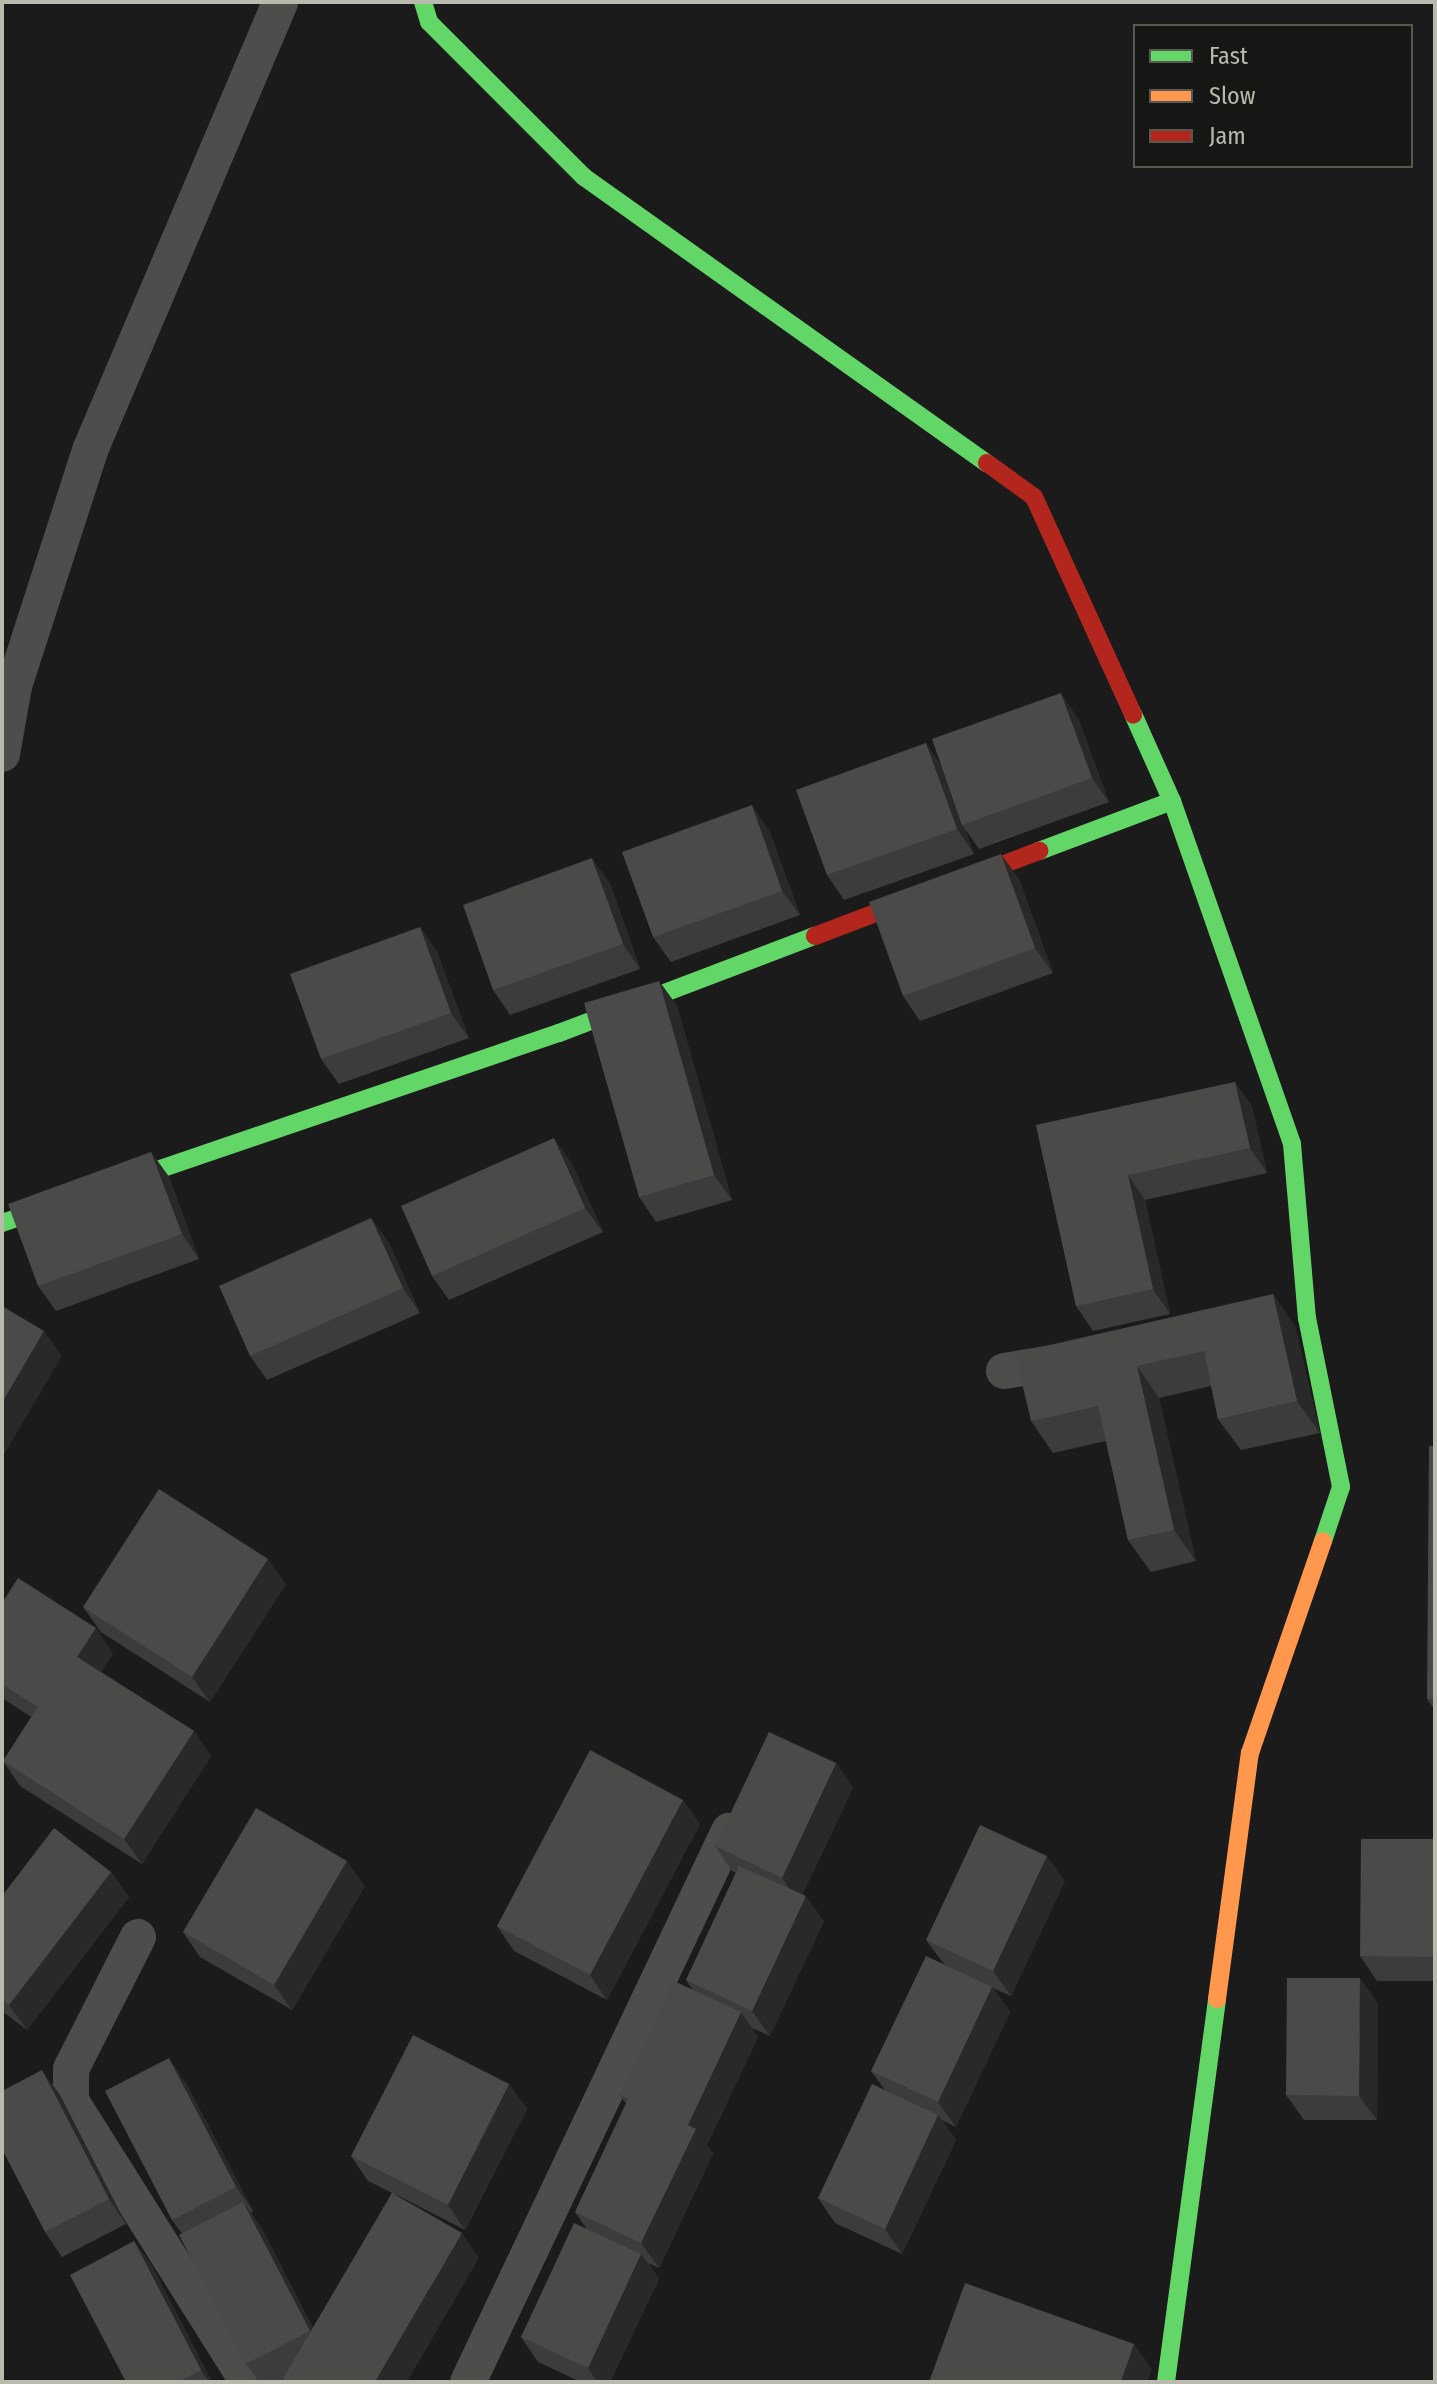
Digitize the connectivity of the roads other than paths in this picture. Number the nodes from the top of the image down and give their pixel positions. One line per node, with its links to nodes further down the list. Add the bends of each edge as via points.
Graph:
1 (280, 2): 3 (street, via 91,448 14,686)
2 (423, 2): 4 (street, via 429,22 584,177 1034,497)
3 (2, 754)
4 (1172, 801): 5 (street, via 559,1033); 12 (street, via 1292,1144 1292,1320 1341,1487 1250,1753)
5 (2, 1223)
6 (1095, 1355): 7 (street)
7 (1004, 1371)
8 (729, 1831): 11 (street)
9 (138, 1937): 10 (street, via 71,2069 71,2101)
10 (248, 2382)
11 (468, 2382)
12 (1166, 2382)

